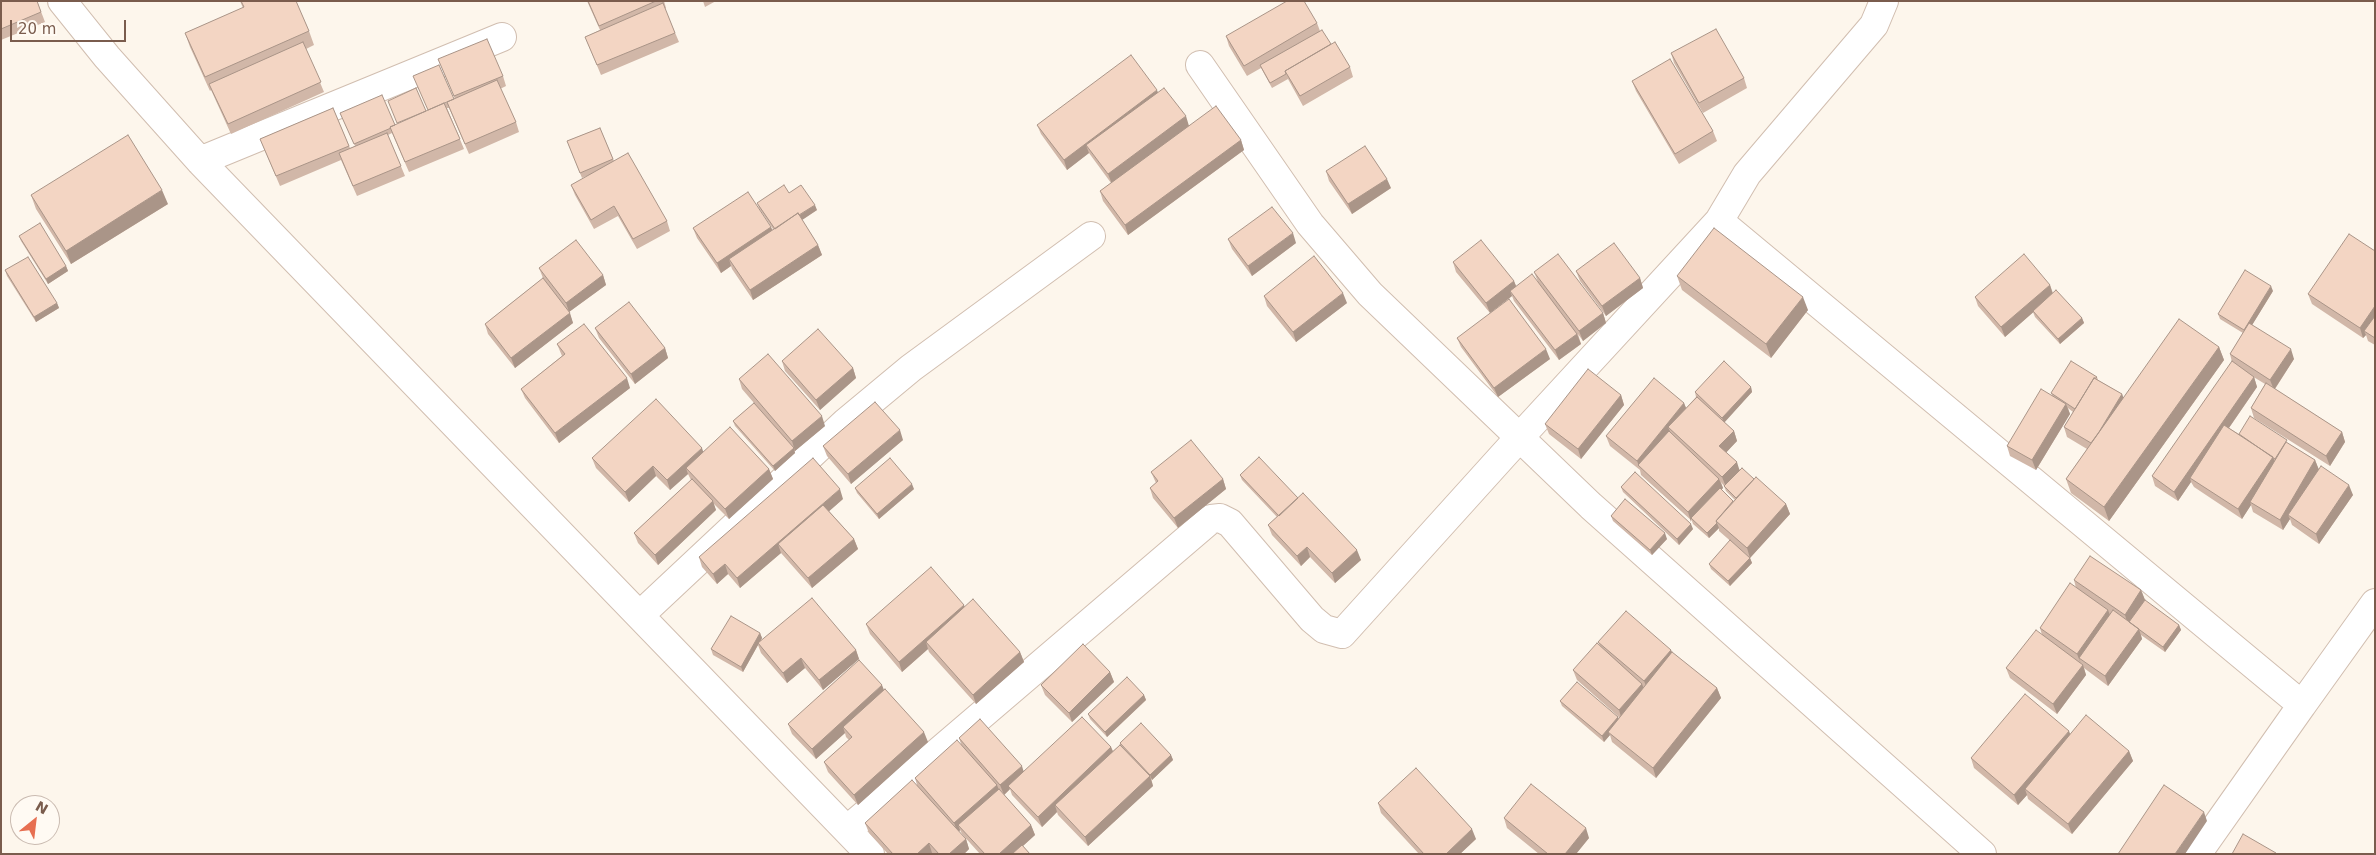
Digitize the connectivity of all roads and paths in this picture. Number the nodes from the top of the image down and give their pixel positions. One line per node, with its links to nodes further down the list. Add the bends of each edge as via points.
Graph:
1 (62, 1): 5 (street)
2 (1884, 1): 6 (street, via 1874,25 1747,174)
3 (502, 37): 5 (street)
4 (1200, 65): 8 (street, via 1310,224 1370,294)
5 (200, 161): 10 (street)
6 (1719, 221): 8 (street); 11 (street)
7 (1091, 236): 10 (street, via 911,368 846,422)
8 (1519, 438): 12 (street, via 1342,634 1324,629 1312,619 1230,523 1220,518 1211,519); 14 (street, via 1590,506)
9 (2375, 603): 11 (street)
10 (640, 615): 12 (street)
11 (2302, 704): 15 (street)
12 (847, 830): 13 (street)
13 (870, 854)
14 (1982, 854)
15 (2197, 854)

